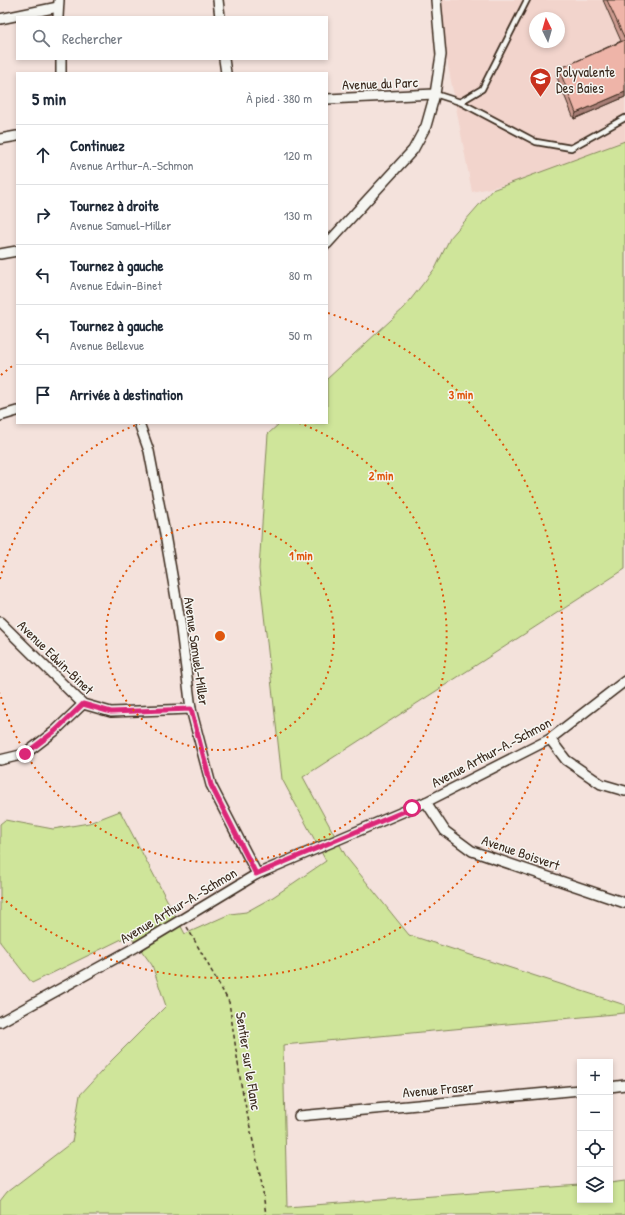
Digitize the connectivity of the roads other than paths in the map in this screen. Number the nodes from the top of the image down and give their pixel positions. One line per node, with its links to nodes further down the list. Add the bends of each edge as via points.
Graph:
1 (218, 0): 6 (street)
2 (436, 0): 12 (street, via 441,55)
3 (527, 0): 14 (lane, via 482,89)
4 (58, 4): 5 (street); 7 (street)
5 (58, 16)
6 (220, 16)
7 (0, 19)
8 (61, 60): 10 (street)
9 (224, 60): 11 (street)
10 (61, 72)
11 (226, 72)
12 (435, 94): 13 (street, Avenue du Parc); 14 (lane); 18 (street, via 426,126 413,150)
13 (328, 99)
14 (460, 102): 15 (lane, via 536,142 571,148)
15 (625, 118)
16 (16, 136): 17 (street)
17 (0, 139)
18 (328, 243)
19 (16, 251): 20 (street)
20 (0, 254)
21 (16, 411): 22 (street)
22 (0, 416)
23 (139, 424): 27 (street, Avenue Samuel-Miller, via 149,451 164,528 180,621)
24 (0, 622): 26 (street, Avenue Edwin-Binet)
25 (625, 680): 28 (street, Avenue Arthur-A.-Schmon)
26 (83, 704): 27 (street, Avenue Edwin-Binet, via 111,712); 29 (street, via 55,731 25,754)
27 (191, 709): 32 (street, Avenue Samuel-Miller, via 211,785)
28 (550, 739): 30 (street, via 566,760 600,784); 31 (street, Avenue Arthur-A.-Schmon)
29 (0, 760)
30 (625, 791)
31 (426, 802): 32 (street, Avenue Arthur-A.-Schmon); 33 (street, Avenue Boisvert, via 445,831 472,851)
32 (256, 874): 34 (street, Avenue Arthur-A.-Schmon, via 183,920)
33 (625, 903)
34 (0, 1022)
35 (625, 1085): 36 (street)
36 (613, 1087)
37 (577, 1090): 38 (street, Avenue Fraser)
38 (299, 1116)

